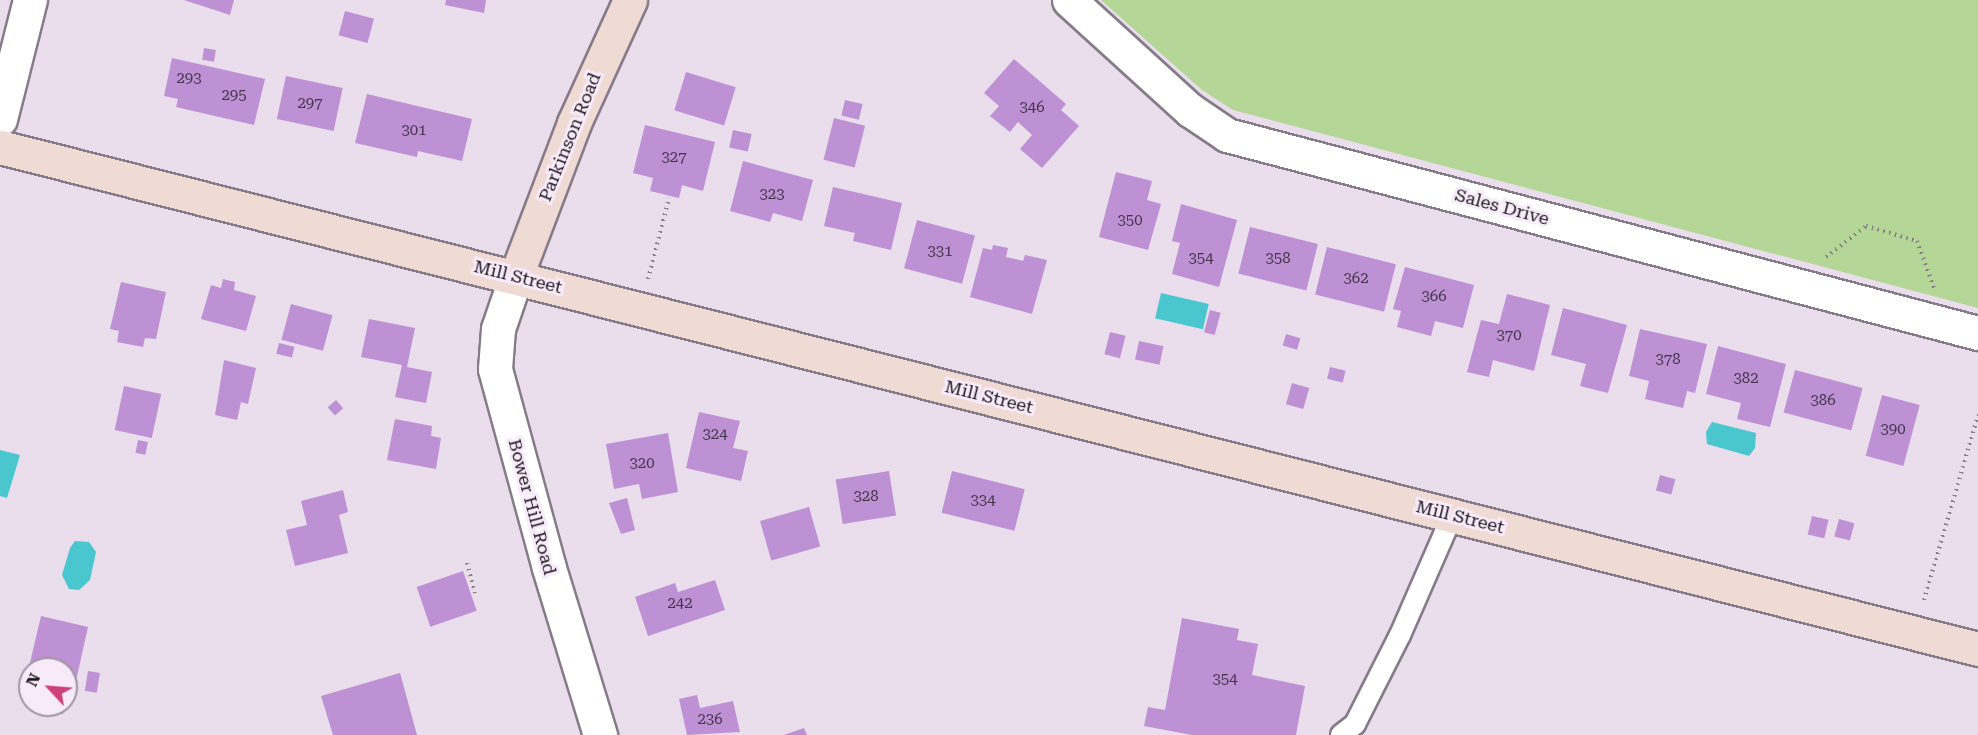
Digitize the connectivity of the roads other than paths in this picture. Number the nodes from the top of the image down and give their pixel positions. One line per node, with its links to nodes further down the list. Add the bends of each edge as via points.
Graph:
1 (30, 0): 4 (street)
2 (630, 0): 6 (main road, Parkinson Road, via 574,123)
3 (1069, 0): 7 (street, Sales Drive, via 1190,110 1227,135)
4 (0, 119)
5 (0, 147): 6 (main road, Mill Street)
6 (516, 276): 8 (main road, Mill Street); 10 (street, Bower Hill Road, via 498,329 495,369)
7 (1963, 329)
8 (1452, 516): 9 (main road, Mill Street); 11 (lane, via 1400,635 1355,724)
9 (1978, 649)
10 (600, 735)
11 (1341, 735)

